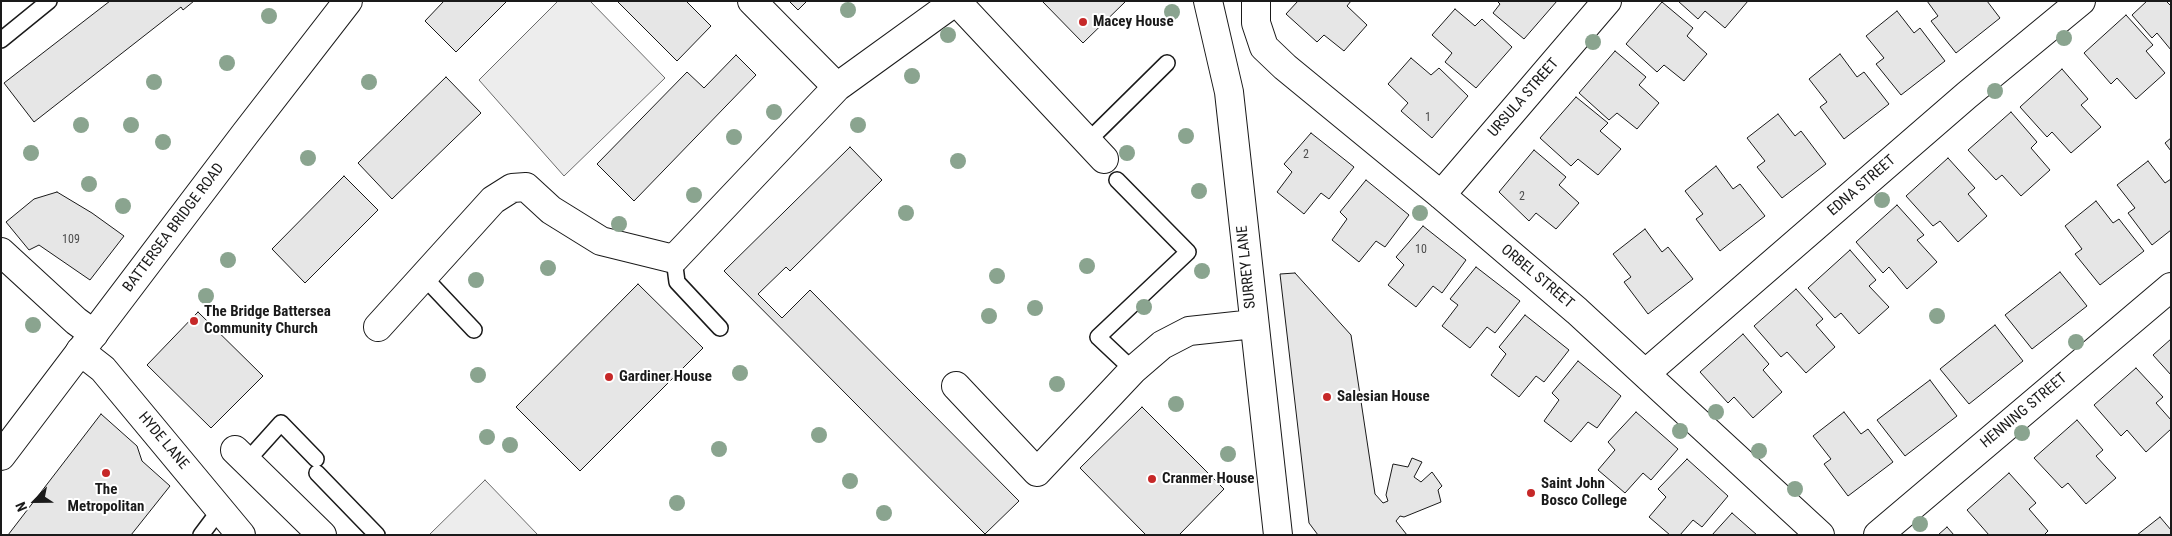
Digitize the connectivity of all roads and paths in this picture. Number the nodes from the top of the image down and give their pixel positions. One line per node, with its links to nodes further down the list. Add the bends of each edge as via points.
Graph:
1 (49, 1): 9 (lane)
2 (348, 1): 22 (main road, BATTERSEA BRIDGE ROAD)
3 (752, 1): 11 (main road)
4 (956, 1): 11 (main road); 12 (main road)
5 (1208, 1): 18 (main road, SURREY LANE, via 1228,92)
6 (1607, 1): 13 (main road, URSULA STREET)
7 (2081, 1): 24 (main road, EDNA STREET)
8 (1256, 12): 13 (main road, ORBEL STREET, via 1264,47)
9 (1, 40)
10 (1166, 63): 12 (lane)
11 (837, 87): 15 (main road)
12 (1103, 160): 23 (lane, via 1188,252 1098,337)
13 (1441, 195): 24 (main road, ORBEL STREET)
14 (1, 252): 22 (main road, HYDE LANE, via 76,321)
15 (674, 259): 16 (main road, via 601,241 551,210 526,187 512,188 493,200); 20 (lane, via 677,282)
16 (422, 276): 19 (main road); 21 (lane)
17 (2171, 287): 35 (main road, HENNING STREET)
18 (1254, 324): 23 (main road, via 1189,331 1162,345); 33 (main road, SURREY LANE)
19 (378, 327)
20 (720, 328)
21 (474, 330)
22 (87, 343): 26 (main road, BATTERSEA BRIDGE ROAD); 28 (main road, HYDE LANE, via 103,369)
23 (1133, 370): 25 (main road, via 1037,472)
24 (1646, 373): 34 (main road, ORBEL STREET)
25 (956, 386)
26 (1, 456)
27 (240, 456): 31 (main road); 32 (lane, via 281,423)
28 (220, 511): 29 (lane); 30 (main road, HYDE LANE)
29 (201, 535)
30 (241, 535)
31 (322, 535)
32 (377, 535)
33 (1278, 535)
34 (1820, 535)
35 (1878, 535)

